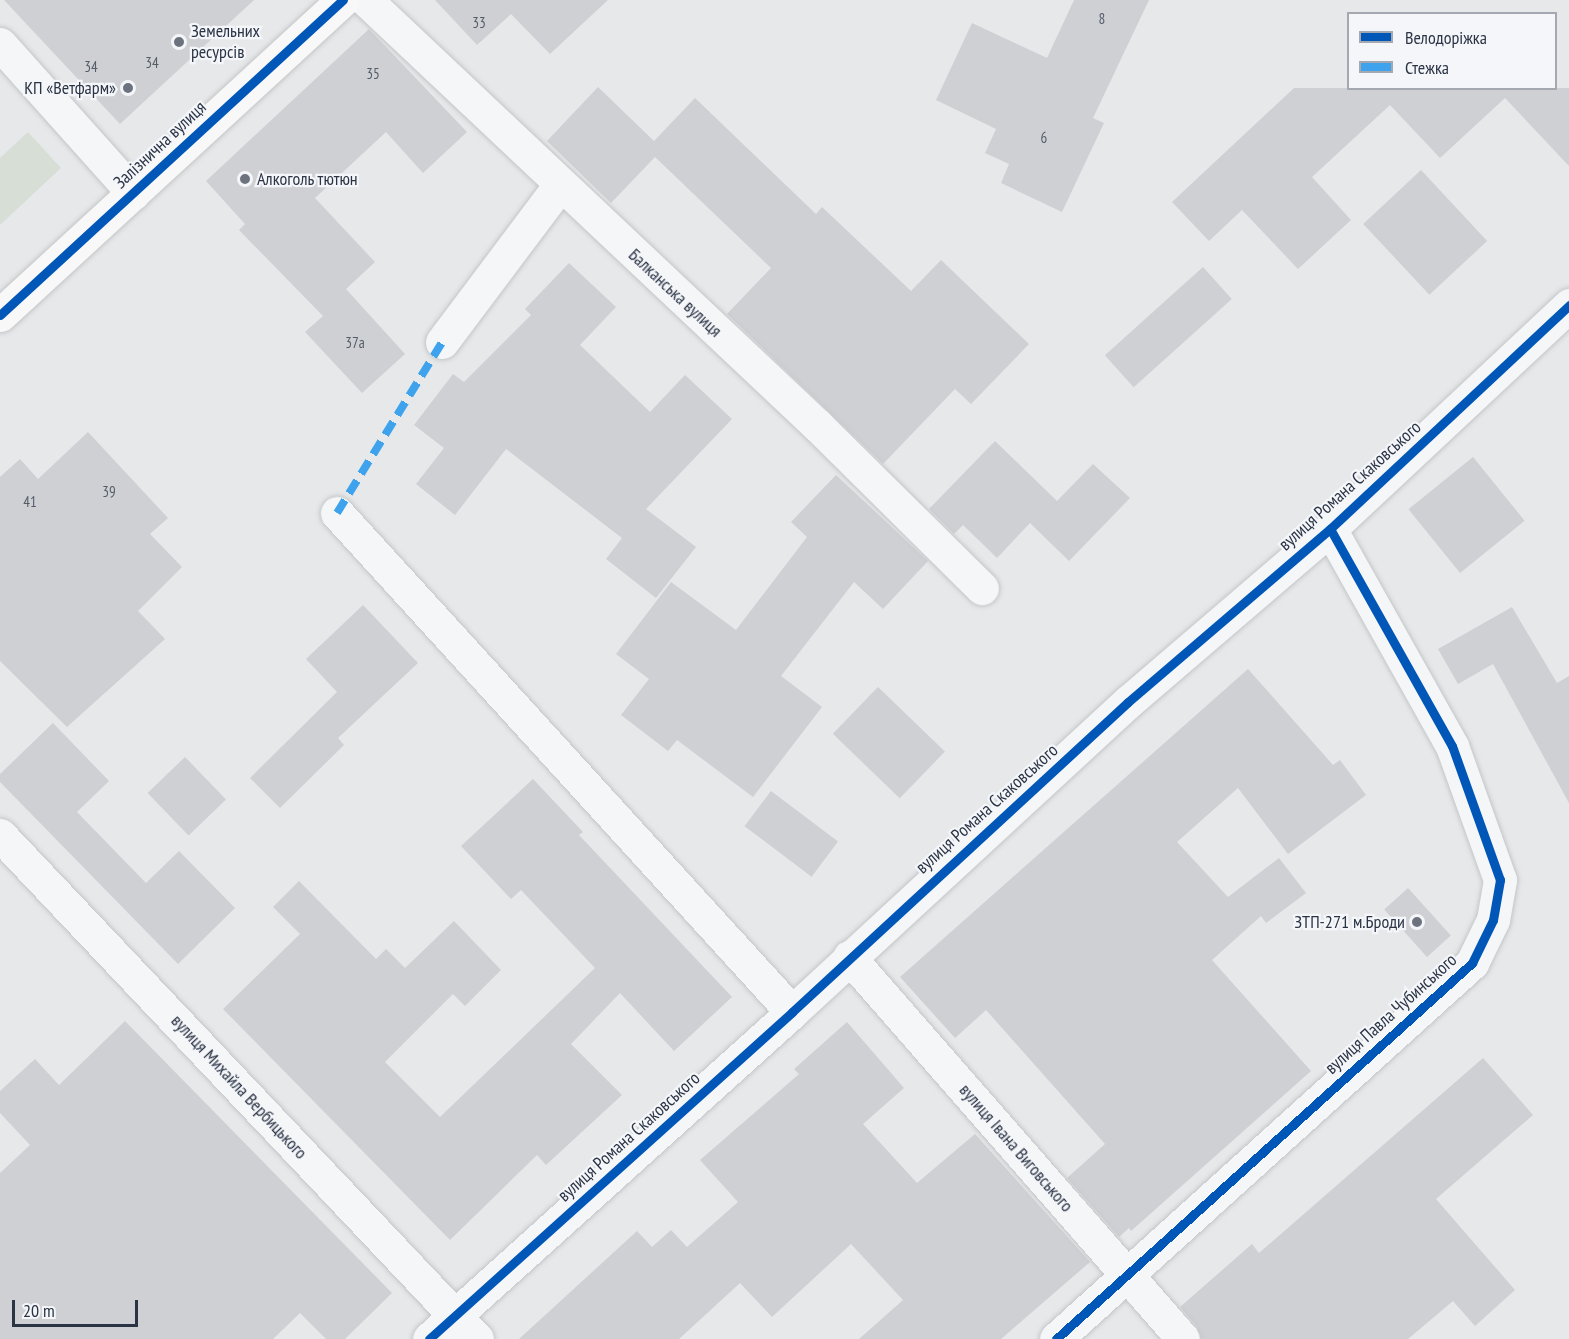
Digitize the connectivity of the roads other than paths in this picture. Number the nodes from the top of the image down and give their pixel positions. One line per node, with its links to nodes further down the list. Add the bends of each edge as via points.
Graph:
1 (343, 0): 5 (main road, Залізнична вулиця)
2 (366, 0): 4 (street, Балканська вулиця)
3 (0, 44): 5 (street)
4 (560, 185): 8 (street); 11 (street, Балканська вулиця, via 817,425)
5 (133, 193): 7 (main road, Залізнична вулиця)
6 (1569, 305): 10 (street, вулиця Романа Скаковського)
7 (0, 315)
8 (442, 342)
9 (337, 513): 14 (street)
10 (1330, 529): 13 (street, вулиця Романа Скаковського, via 1128,702); 15 (street, вулиця Павла Чубинського, via 1452,746 1500,880 1493,920 1472,963)
11 (982, 588)
12 (0, 835): 16 (street, вулиця Михайла Вербицького)
13 (849, 957): 14 (street, вулиця Романа Скаковського); 15 (street, вулиця Івана Виговського)
14 (792, 1012): 16 (street, вулиця Романа Скаковського)
15 (1126, 1274): 19 (street, вулиця Павла Чубинського); 20 (street, вулиця Івана Виговського)
16 (455, 1316): 17 (street, вулиця Романа Скаковського); 18 (street, вулиця Михайла Вербицького)
17 (429, 1339)
18 (477, 1339)
19 (1056, 1339)
20 (1183, 1339)

